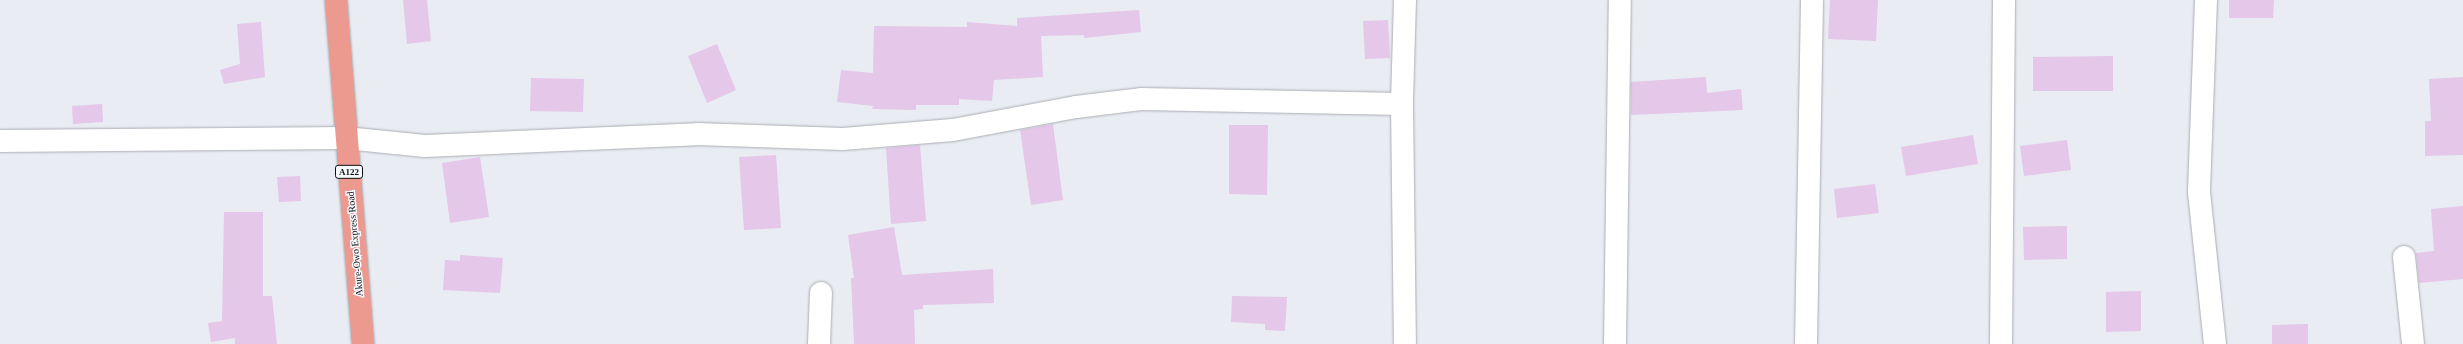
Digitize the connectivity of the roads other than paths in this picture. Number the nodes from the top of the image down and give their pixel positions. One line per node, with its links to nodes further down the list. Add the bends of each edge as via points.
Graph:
1 (336, 0): 8 (highway, Akure-Owo Express Road / A122)
2 (1405, 0): 7 (street)
3 (1620, 0): 15 (street)
4 (1812, 0): 16 (street)
5 (2004, 0): 17 (street)
6 (2206, 0): 18 (street, via 2199,192)
7 (1402, 104): 8 (street, via 1141,99 1076,107 953,130 843,139 697,134 425,146); 14 (street)
8 (346, 138): 9 (street); 12 (highway, Akure-Owo Express Road / A122)
9 (0, 141)
10 (2404, 257): 19 (street)
11 (821, 293): 13 (street)
12 (362, 344)
13 (819, 344)
14 (1405, 344)
15 (1615, 344)
16 (1806, 344)
17 (2001, 344)
18 (2214, 344)
19 (2413, 344)

